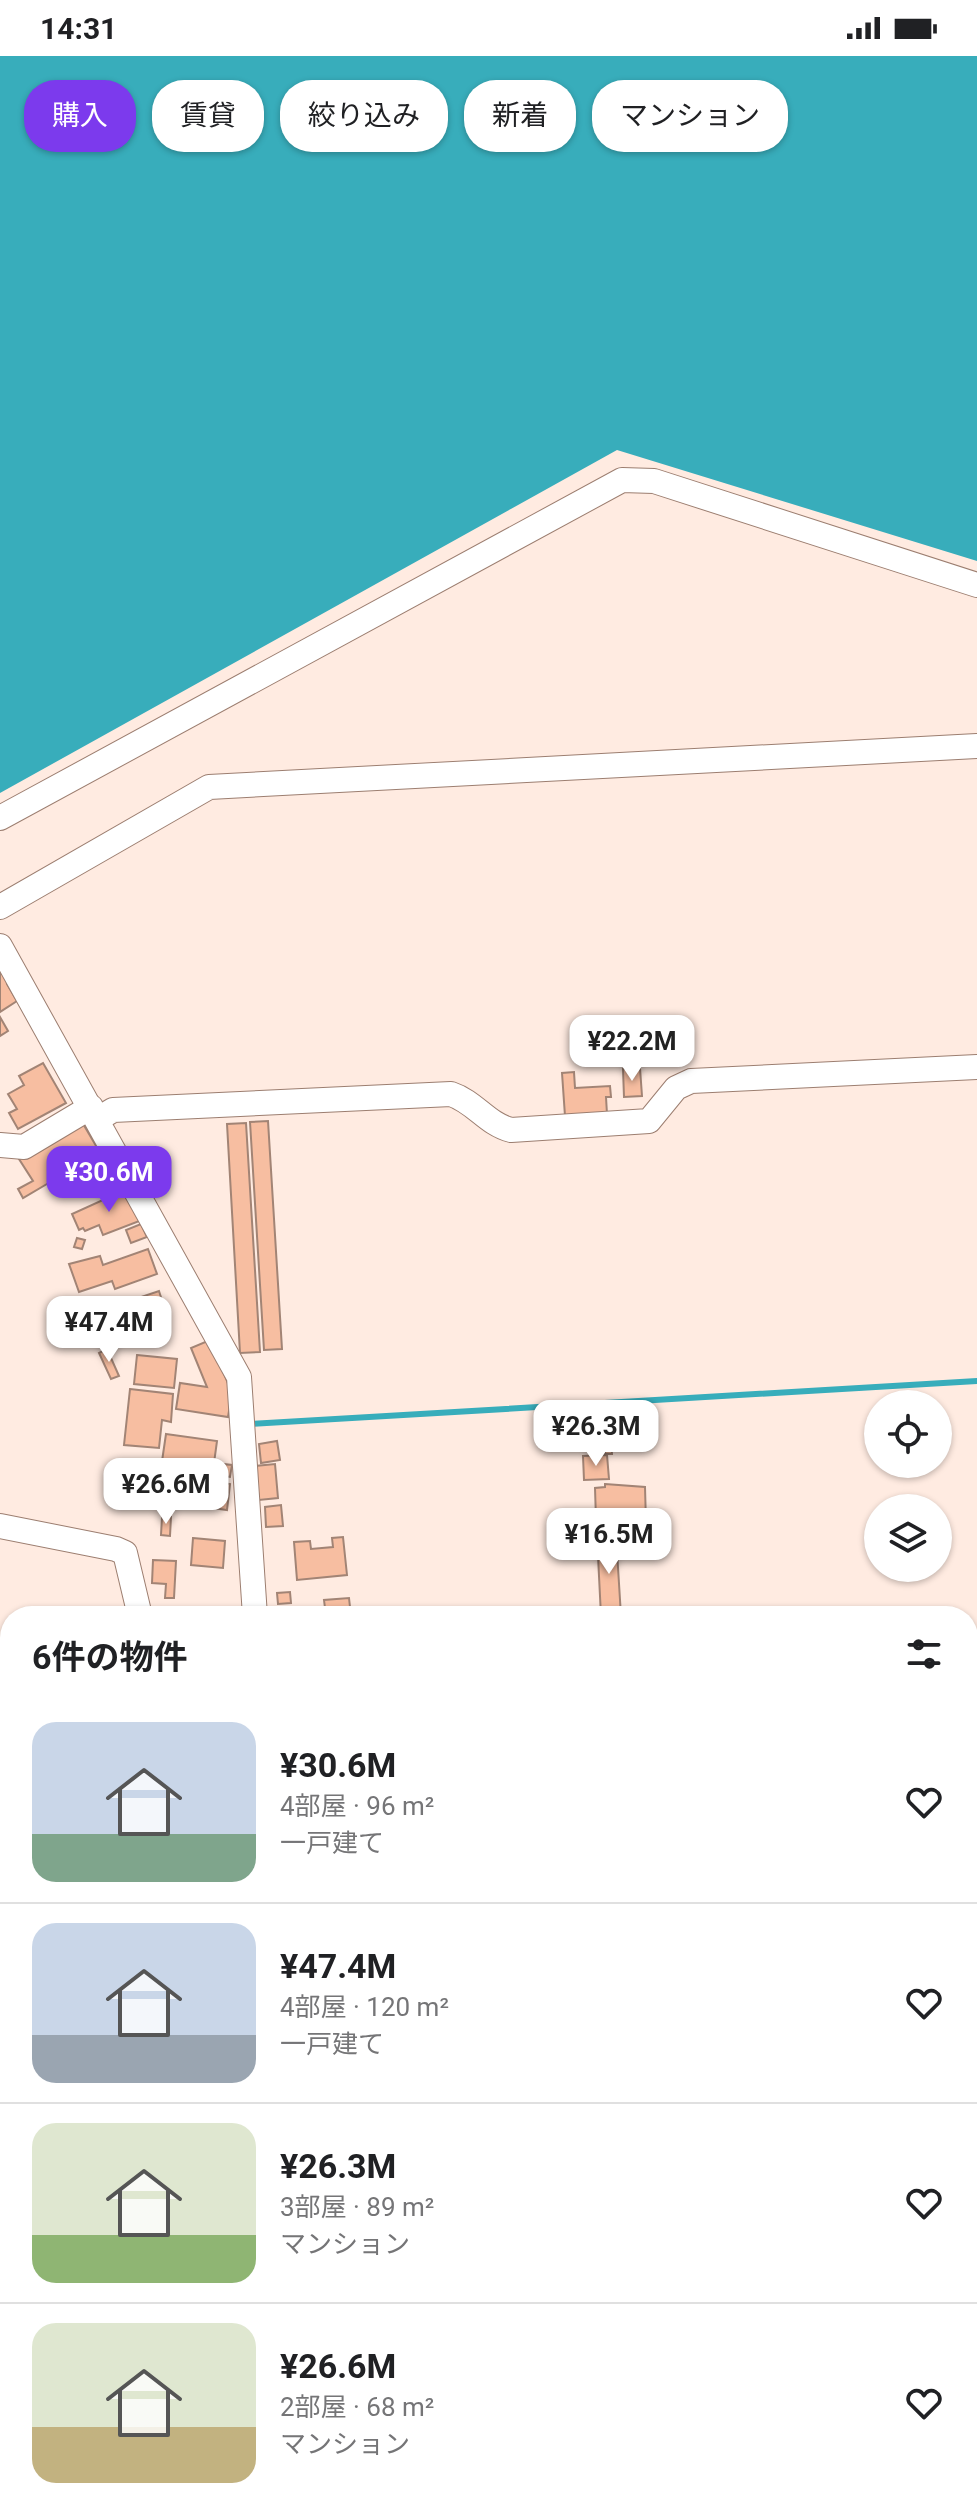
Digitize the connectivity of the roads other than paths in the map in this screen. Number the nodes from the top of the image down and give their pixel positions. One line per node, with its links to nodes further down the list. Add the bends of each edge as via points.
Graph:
1 (977, 585): 3 (street, via 654,481 622,480)
2 (977, 746): 5 (street, via 209,787)
3 (6, 814): 4 (street)
4 (0, 839)
5 (0, 907)
6 (0, 946): 8 (street)
7 (977, 1067): 8 (street, via 691,1081 676,1088 649,1121 511,1130 497,1127 451,1094)
8 (94, 1113): 9 (street, via 24,1147); 12 (street, via 239,1377)
9 (0, 1145)
10 (0, 1526): 11 (street, via 125,1553)
11 (138, 1606)
12 (254, 1606)

